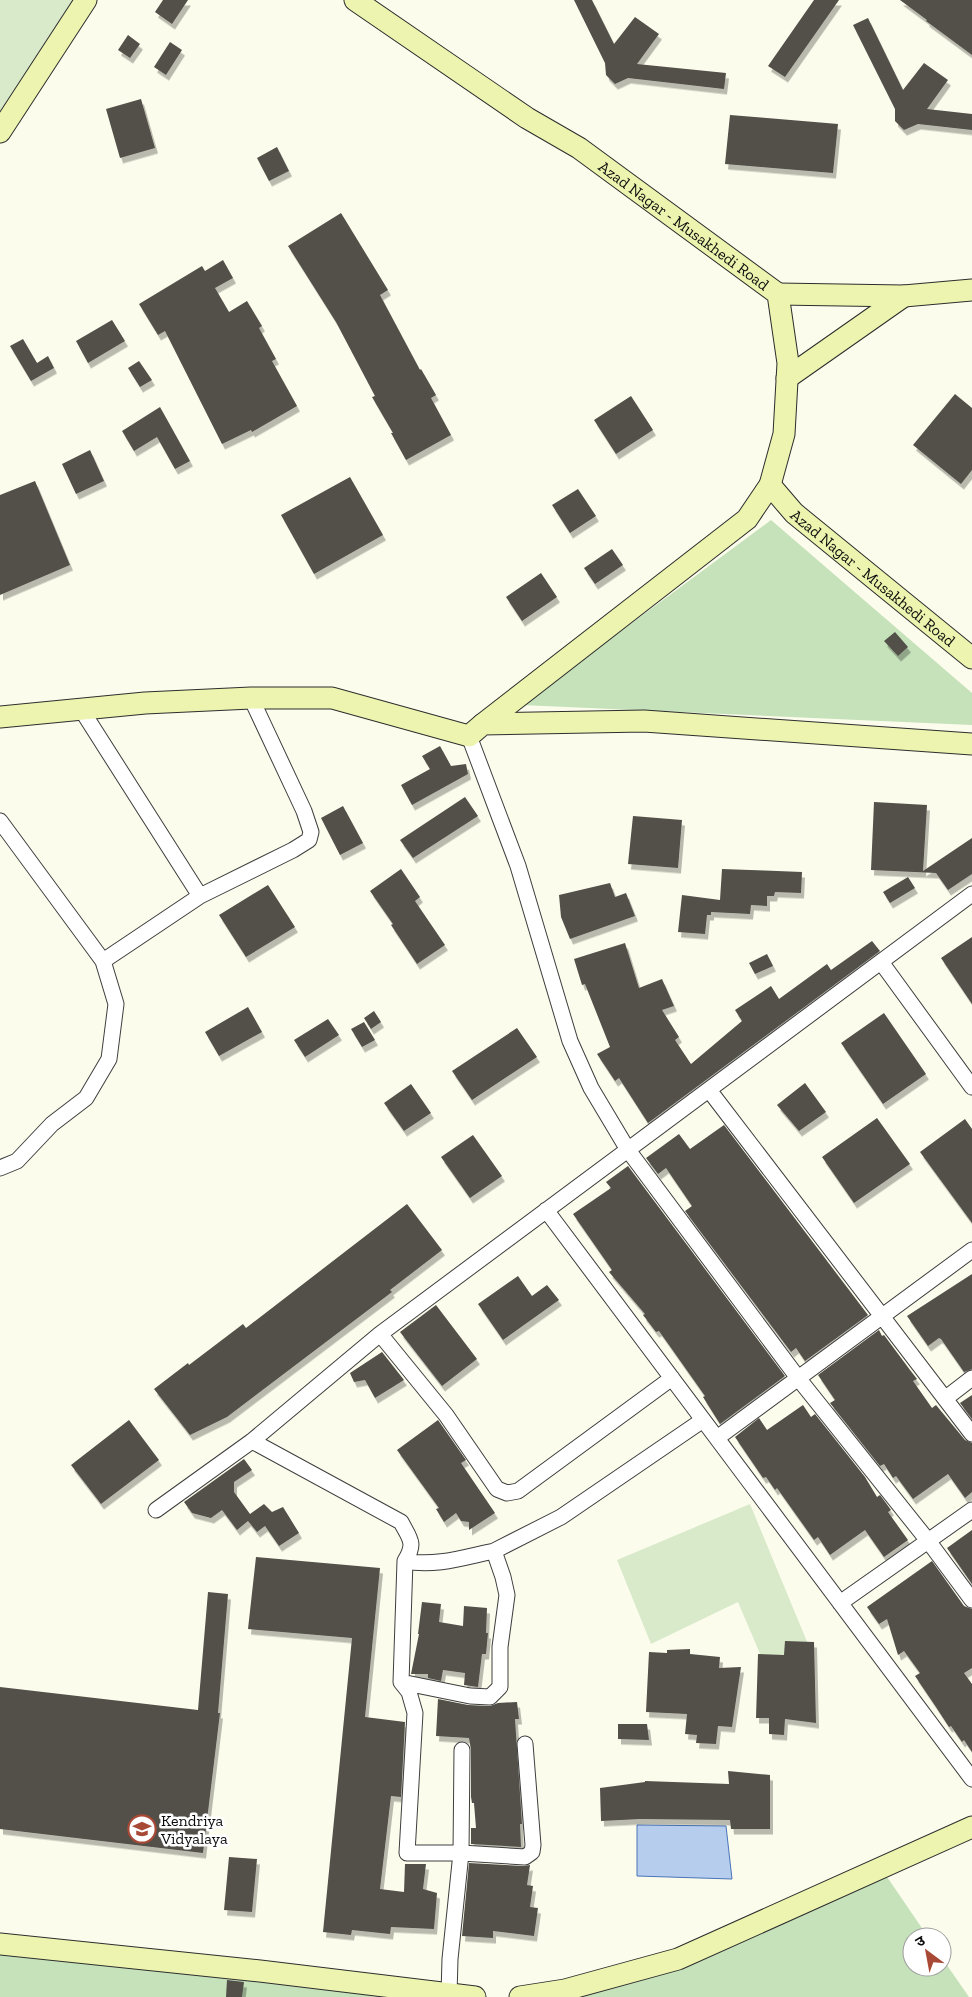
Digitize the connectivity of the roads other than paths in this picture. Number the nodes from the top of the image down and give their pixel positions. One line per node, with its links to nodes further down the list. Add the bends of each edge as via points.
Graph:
1 (86, 0): 3 (street)
2 (356, 0): 5 (street, Azad Nagar - Musakhedi Road, via 527,118 579,148)
3 (0, 132)
4 (972, 290): 6 (street)
5 (778, 294): 6 (street); 7 (street, Azad Nagar - Musakhedi Road, via 788,363)
6 (904, 296): 7 (street)
7 (787, 378): 8 (street, Azad Nagar - Musakhedi Road, via 784,434)
8 (770, 485): 9 (street, Azad Nagar - Musakhedi Road, via 794,513); 13 (street, via 747,519)
9 (972, 658)
10 (250, 698): 11 (street); 13 (street, via 332,698); 17 (street, via 304,811 311,832 309,840)
11 (81, 710): 12 (street); 17 (street)
12 (0, 717)
13 (476, 730): 14 (street, via 644,722); 22 (street, via 570,1041 591,1088)
14 (972, 744)
15 (0, 821): 18 (street)
16 (972, 894): 19 (street)
17 (200, 896): 18 (street)
18 (103, 962): 23 (street, via 116,1004 109,1059 86,1098 52,1124 17,1161)
19 (881, 962): 20 (street); 21 (street)
20 (972, 1087)
21 (709, 1090): 22 (street); 26 (street)
22 (628, 1150): 24 (street); 29 (street)
23 (0, 1168)
24 (546, 1210): 27 (street); 28 (street)
25 (972, 1250): 26 (street)
26 (881, 1317): 29 (street); 31 (street)
27 (380, 1334): 28 (street, via 446,1415 497,1489 507,1493 518,1491); 35 (street)
28 (672, 1378): 32 (street)
29 (798, 1378): 34 (street); 38 (street)
30 (972, 1378): 31 (street)
31 (946, 1398): 33 (street)
32 (703, 1420): 34 (street); 39 (street, via 561,1517)
33 (972, 1434)
34 (717, 1438): 42 (street)
35 (252, 1441): 36 (street); 40 (street, via 401,1522 412,1543 412,1551)
36 (156, 1510)
37 (972, 1510): 38 (street)
38 (929, 1542): 41 (street); 42 (street)
39 (494, 1551): 40 (street, via 444,1562 420,1564); 43 (street, via 507,1594 500,1647 500,1686 490,1697)
40 (405, 1561): 43 (street)
41 (972, 1600)
42 (840, 1603): 46 (street)
43 (401, 1682): 48 (street, via 409,1692 415,1713 407,1853)
44 (525, 1744): 48 (street, via 532,1852 525,1856)
45 (462, 1750): 48 (street)
46 (972, 1779)
47 (972, 1827): 52 (street, via 678,1958 565,1990)
48 (461, 1852): 50 (street)
49 (0, 1944): 50 (street, via 260,1971)
50 (449, 1995): 51 (street)
51 (475, 1997)
52 (520, 1997)

